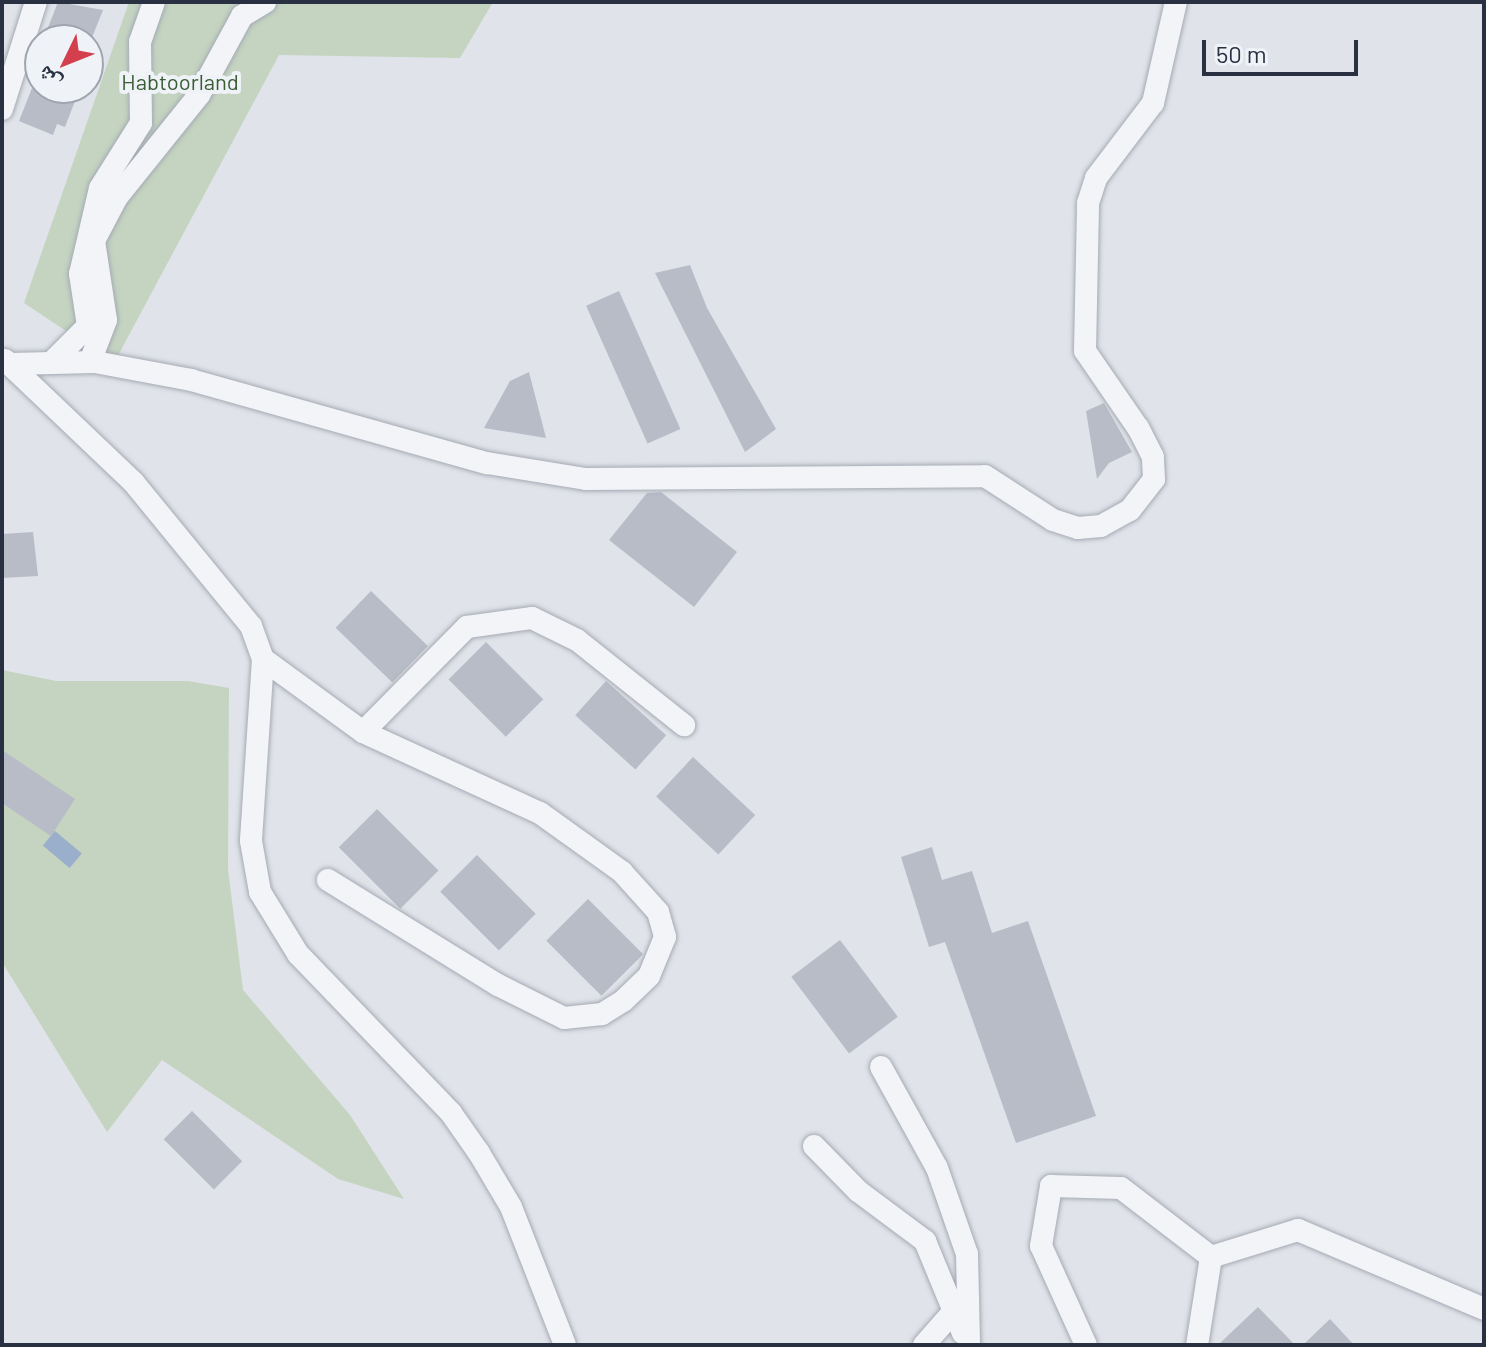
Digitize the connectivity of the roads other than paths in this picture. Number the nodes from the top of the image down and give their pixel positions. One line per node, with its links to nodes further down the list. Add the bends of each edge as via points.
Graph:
1 (36, 2): 5 (street)
2 (154, 2): 7 (street, via 140,42 141,123 100,188 80,274 88,326)
3 (265, 2): 8 (street, via 242,16 199,95 117,197 94,241 106,320)
4 (1176, 2): 8 (street, via 1153,103 1102,168 1088,203 1085,351 1138,428 1154,468 1144,496 1101,526 1078,528 1053,520 985,476 586,479 487,463 191,380)
5 (2, 109)
6 (6, 361): 7 (street); 9 (street, via 134,483 236,602)
7 (53, 361): 8 (street)
8 (90, 362)
9 (263, 659): 11 (street); 18 (street, via 251,841 260,892 298,954 451,1113 479,1153 511,1207)
10 (684, 725): 11 (street, via 577,640 532,618 467,627)
11 (363, 732): 12 (street, via 540,813 622,872 664,925 660,957 623,1001 602,1014 564,1018 498,985)
12 (328, 880)
13 (881, 1067): 17 (street, via 937,1168 967,1254 969,1345)
14 (814, 1146): 17 (street, via 858,1191 925,1241)
15 (1211, 1257): 16 (street, via 1298,1230); 20 (street, via 1121,1188 1051,1186 1041,1246); 21 (street)
16 (1484, 1309)
17 (954, 1311): 19 (street)
18 (565, 1345)
19 (924, 1345)
20 (1086, 1345)
21 (1197, 1345)

